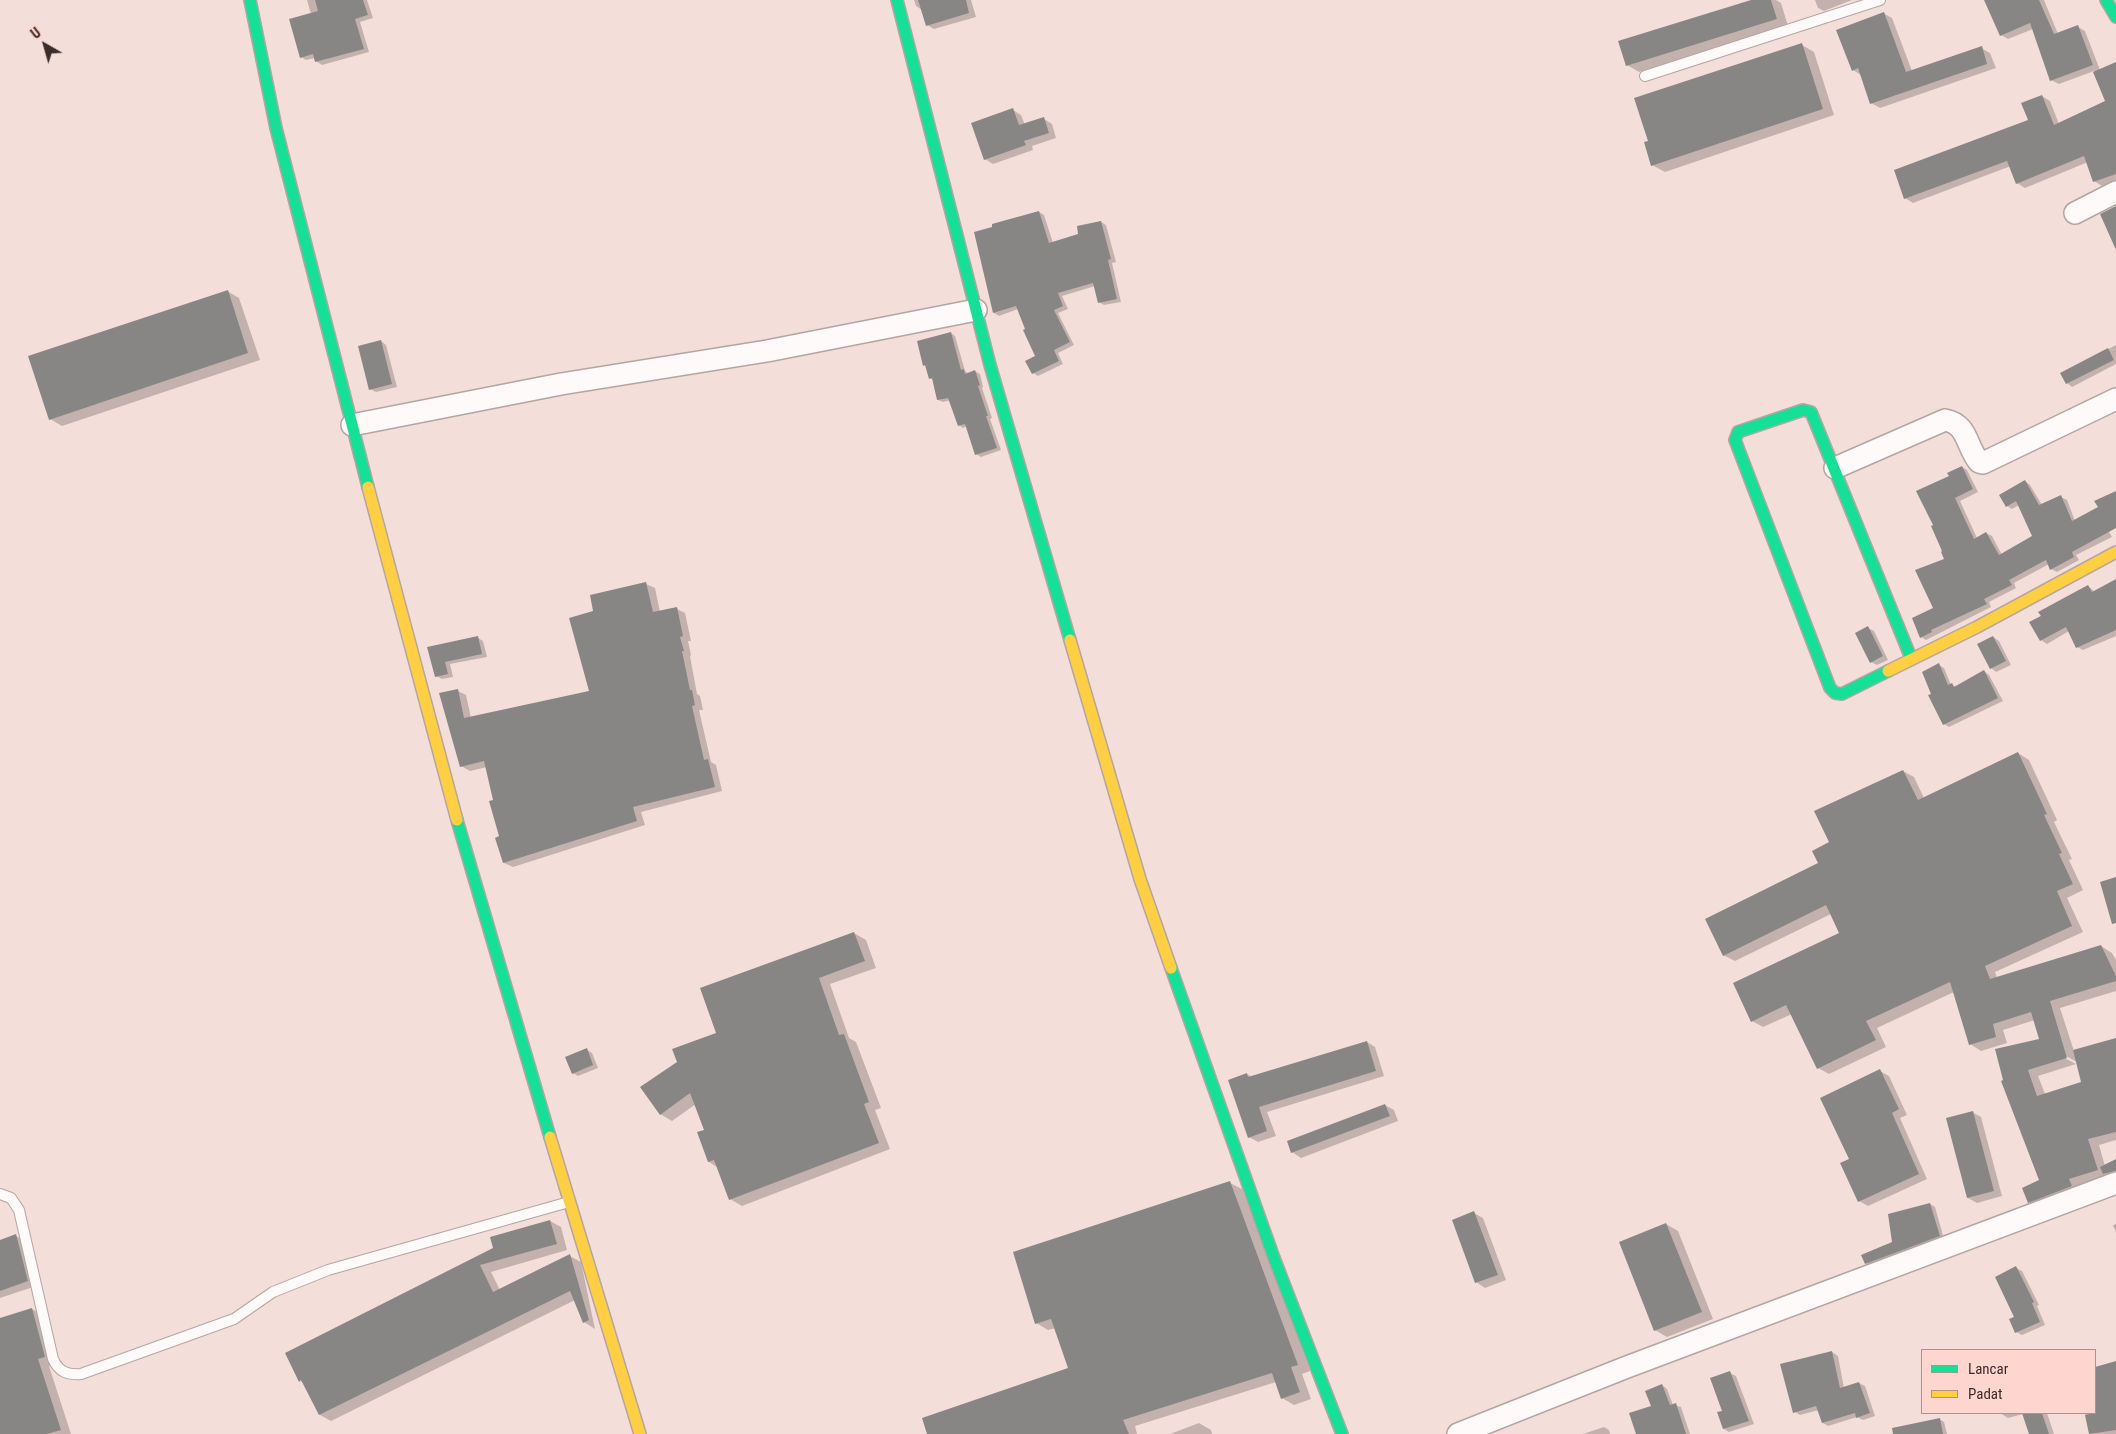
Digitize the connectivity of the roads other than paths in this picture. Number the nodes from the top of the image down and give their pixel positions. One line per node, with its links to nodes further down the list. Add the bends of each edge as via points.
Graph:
1 (250, 0): 11 (street, via 276,128)
2 (897, 0): 9 (street)
3 (1880, 0): 6 (lane)
4 (2106, 0): 5 (street)
5 (2116, 17)
6 (1645, 76)
7 (2116, 192): 8 (street)
8 (2075, 213)
9 (976, 310): 11 (street); 19 (street, via 1140,879 1274,1258)
10 (2116, 399): 12 (street, via 1983,463 1974,457 1962,428 1956,422 1945,420)
11 (352, 425): 17 (street, via 468,863)
12 (1835, 468): 14 (street); 14 (street, via 1811,412 1803,410 1738,432 1735,436 1830,688 1835,694 1842,694)
13 (2116, 552): 14 (street, via 1977,627)
14 (1911, 658)
15 (2116, 1183): 20 (street)
16 (0, 1194): 17 (lane, via 11,1198 19,1210 53,1359 66,1374 81,1374 234,1318 273,1292 328,1270)
17 (569, 1202): 18 (street)
18 (640, 1434)
19 (1342, 1434)
20 (1458, 1434)

